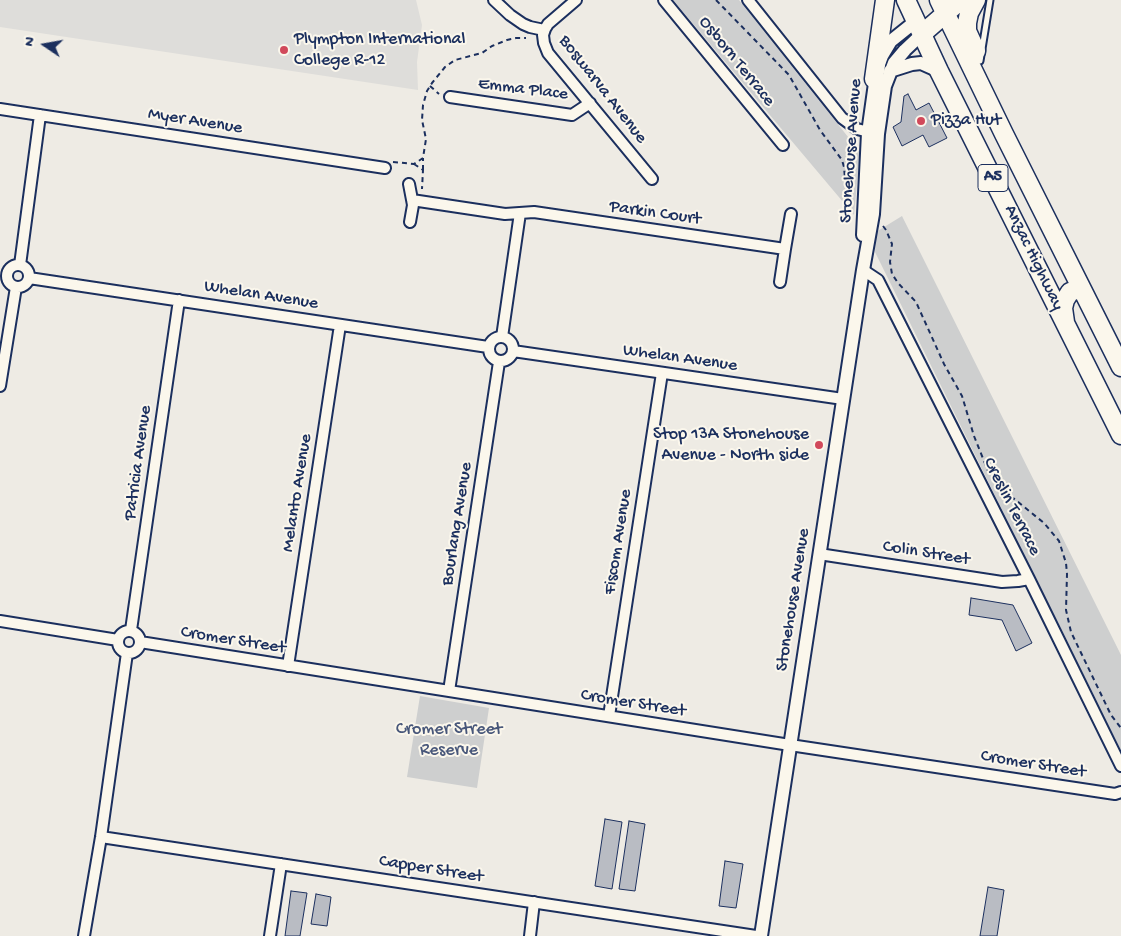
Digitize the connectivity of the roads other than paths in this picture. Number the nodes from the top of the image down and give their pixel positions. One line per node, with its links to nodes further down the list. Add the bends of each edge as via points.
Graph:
1 (494, 0): 12 (street, via 522,24)
2 (576, 0): 12 (street, Boswarva Avenue)
3 (664, 0): 22 (street, Osborn Terrace)
4 (748, 0): 20 (street, via 838,114 851,126)
5 (885, 0): 15 (highway)
6 (906, 0): 11 (highway, Anzac Highway / A5)
7 (961, 0): 10 (highway)
8 (976, 0): 13 (highway, via 969,13 967,27)
9 (990, 0): 13 (lane)
10 (941, 3): 11 (highway); 21 (highway, Anzac Highway / A5)
11 (919, 27): 14 (highway, Anzac Highway / A5); 15 (street, Stonehouse Avenue, via 891,41 879,62)
12 (544, 30): 17 (street, Boswarva Avenue, via 548,53)
13 (980, 62): 21 (highway, via 1003,107)
14 (940, 71): 15 (street, via 921,63); 37 (highway, Anzac Highway / A5)
15 (882, 75): 20 (street, Stonehouse Avenue)
16 (450, 97): 17 (street, Emma Place, via 572,115)
17 (590, 103): 24 (street, Boswarva Avenue)
18 (0, 109): 19 (street, Myer Avenue)
19 (40, 115): 23 (street, Myer Avenue); 31 (street)
20 (873, 133): 32 (street, Stonehouse Avenue, via 874,214)
21 (1004, 134): 33 (highway, Anzac Highway / A5)
22 (783, 145)
23 (386, 168)
24 (652, 179)
25 (409, 184): 26 (street)
26 (417, 201): 27 (street, Parkin Court, via 505,214); 29 (street, via 413,205)
27 (520, 213): 30 (street, Parkin Court, via 534,212); 43 (street)
28 (791, 214): 30 (street)
29 (410, 222)
30 (785, 249): 36 (street)
31 (20, 265): 34 (street); 35 (street, via 27,271)
32 (862, 270): 51 (street, Stonehouse Avenue); 54 (street, Creslin Terrace, via 878,280)
33 (1072, 270): 37 (highway, via 1062,282); 39 (highway, Anzac Highway / A5)
34 (3, 274): 38 (street)
35 (28, 278): 38 (street, via 23,286); 40 (street, Whelan Avenue)
36 (780, 282)
37 (1046, 286): 41 (highway, Anzac Highway / A5)
38 (16, 287): 50 (street)
39 (1082, 290): 41 (highway, via 1070,292 1065,300); 45 (highway, Anzac Highway / A5)
40 (179, 300): 42 (street, Whelan Avenue); 56 (street, Patricia Avenue)
41 (1065, 323): 52 (highway, Anzac Highway / A5)
42 (340, 325): 44 (street, Whelan Avenue); 60 (street, Melanto Avenue)
43 (502, 337): 44 (street, via 495,338); 46 (street, via 507,338)
44 (488, 347): 47 (street, via 491,357)
45 (1116, 349): 48 (highway, Anzac Highway / A5)
46 (513, 351): 47 (street, via 512,356); 49 (street, Whelan Avenue)
47 (499, 362): 61 (street, Bourlang Avenue)
48 (1121, 367)
49 (662, 373): 51 (street, Whelan Avenue); 62 (street, Fiscom Avenue)
50 (0, 386)
51 (843, 399): 53 (street, Stonehouse Avenue)
52 (1121, 435)
53 (819, 554): 54 (street, Colin Street, via 1002,582); 63 (street, Stonehouse Avenue)
54 (1029, 579): 64 (street, Creslin Terrace)
55 (0, 621): 57 (street)
56 (131, 630): 57 (street, via 122,632); 58 (street, via 138,635)
57 (118, 640): 59 (street, via 120,648)
58 (140, 642): 59 (street, via 136,650); 60 (street, Cromer Street)
59 (127, 653): 66 (street)
60 (288, 666): 61 (street, Cromer Street)
61 (449, 691): 62 (street, Cromer Street)
62 (610, 716): 63 (street, Cromer Street)
63 (790, 745): 65 (street, Cromer Street, via 1115,794); 73 (street, Stonehouse Avenue)
64 (1121, 766)
65 (1121, 792)
66 (101, 837): 67 (street, Capper Street); 69 (street)
67 (281, 864): 68 (street, Capper Street); 70 (street)
68 (534, 902): 71 (street); 72 (street, Capper Street)
69 (84, 936)
70 (270, 936)
71 (530, 936)
72 (756, 936)
73 (761, 936)

